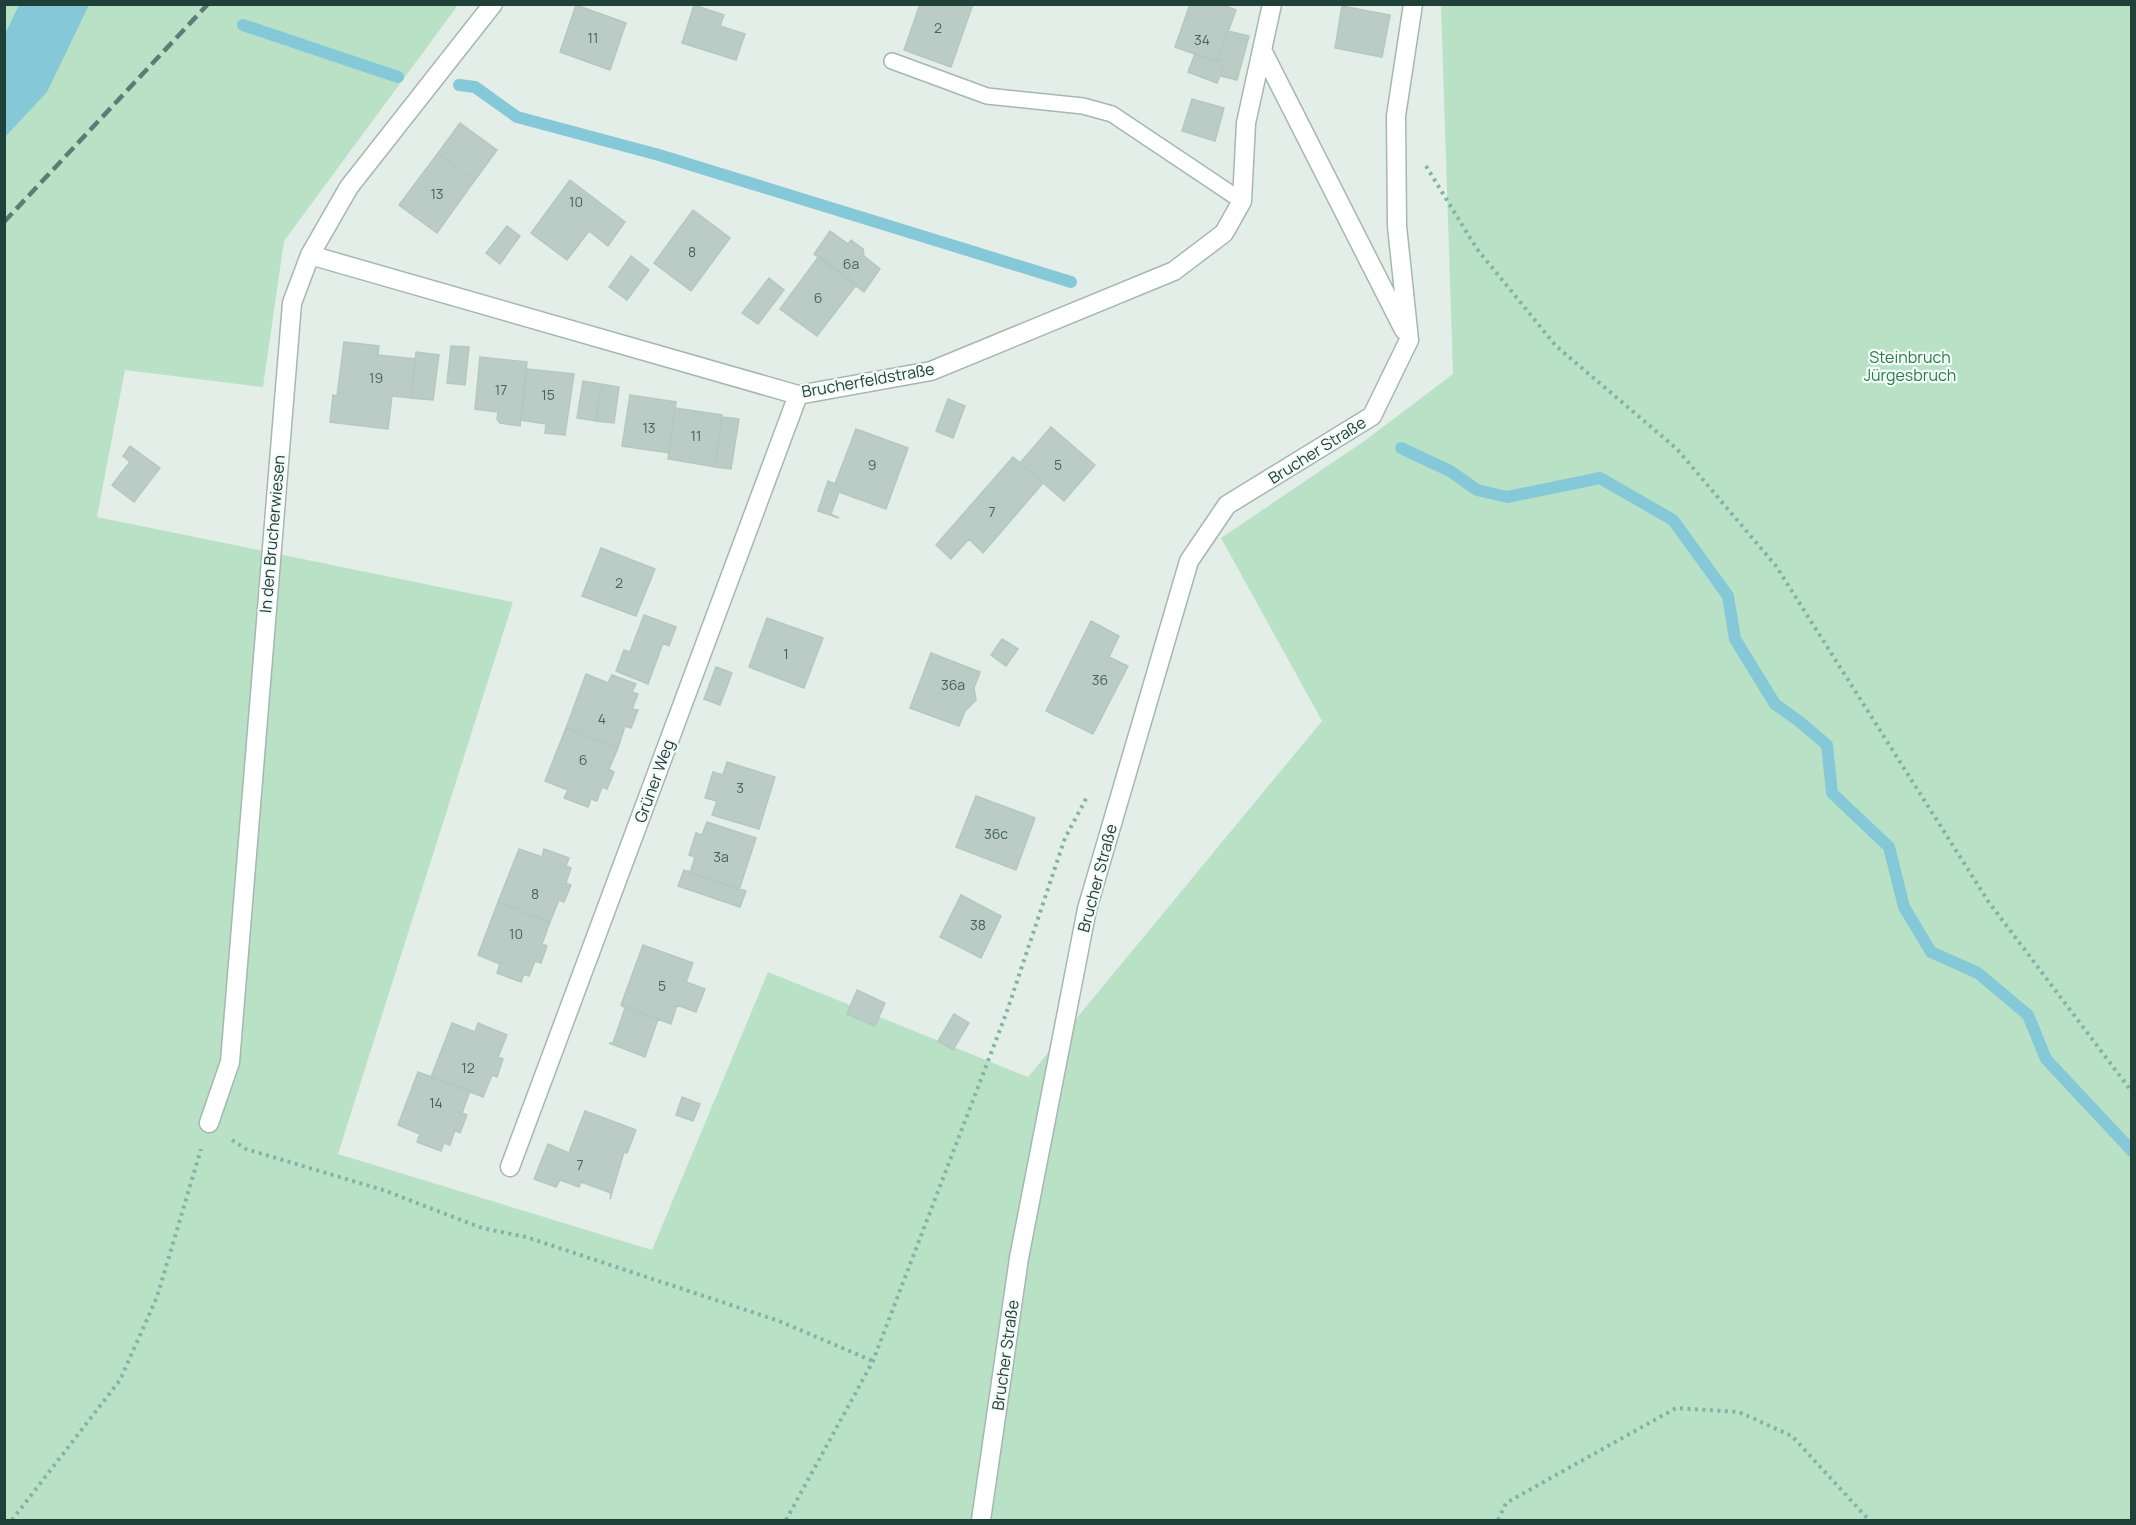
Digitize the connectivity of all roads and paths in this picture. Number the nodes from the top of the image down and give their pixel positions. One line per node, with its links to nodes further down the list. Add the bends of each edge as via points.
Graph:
1 (493, 4): 8 (street, In den Brucherwiesen, via 350,187)
2 (1272, 4): 4 (street)
3 (1413, 4): 9 (street, via 1396,116 1397,226)
4 (1262, 50): 7 (street, Brucherfeldstraße, via 1246,123); 9 (street)
5 (892, 61): 7 (lane, via 987,96 1083,106 1112,114)
6 (1420, 157): 12 (path, via 1477,249 1556,346 1677,448 1776,566 1988,901)
7 (1242, 201): 10 (street, Brucherfeldstraße, via 1224,233 1174,271 931,371)
8 (310, 255): 10 (street, Brucherfeldstraße); 13 (street, In den Brucherwiesen, via 292,303 230,1062)
9 (1409, 340): 18 (street, Brucher Straße, via 1372,416 1227,505 1189,561 1087,909 1019,1258)
10 (798, 395): 14 (street, Grüner Weg)
11 (1088, 796): 15 (path, via 1065,838 1006,1014)
12 (2132, 1092)
13 (209, 1123): 15 (path, via 246,1149 768,1317); 16 (path, via 157,1297 120,1380)
14 (510, 1167)
15 (873, 1361): 17 (path)
16 (12, 1521)
17 (786, 1521)
18 (981, 1521)
19 (1497, 1521): 20 (path, via 1506,1503 1676,1408 1739,1412 1792,1436)
20 (1869, 1521)

